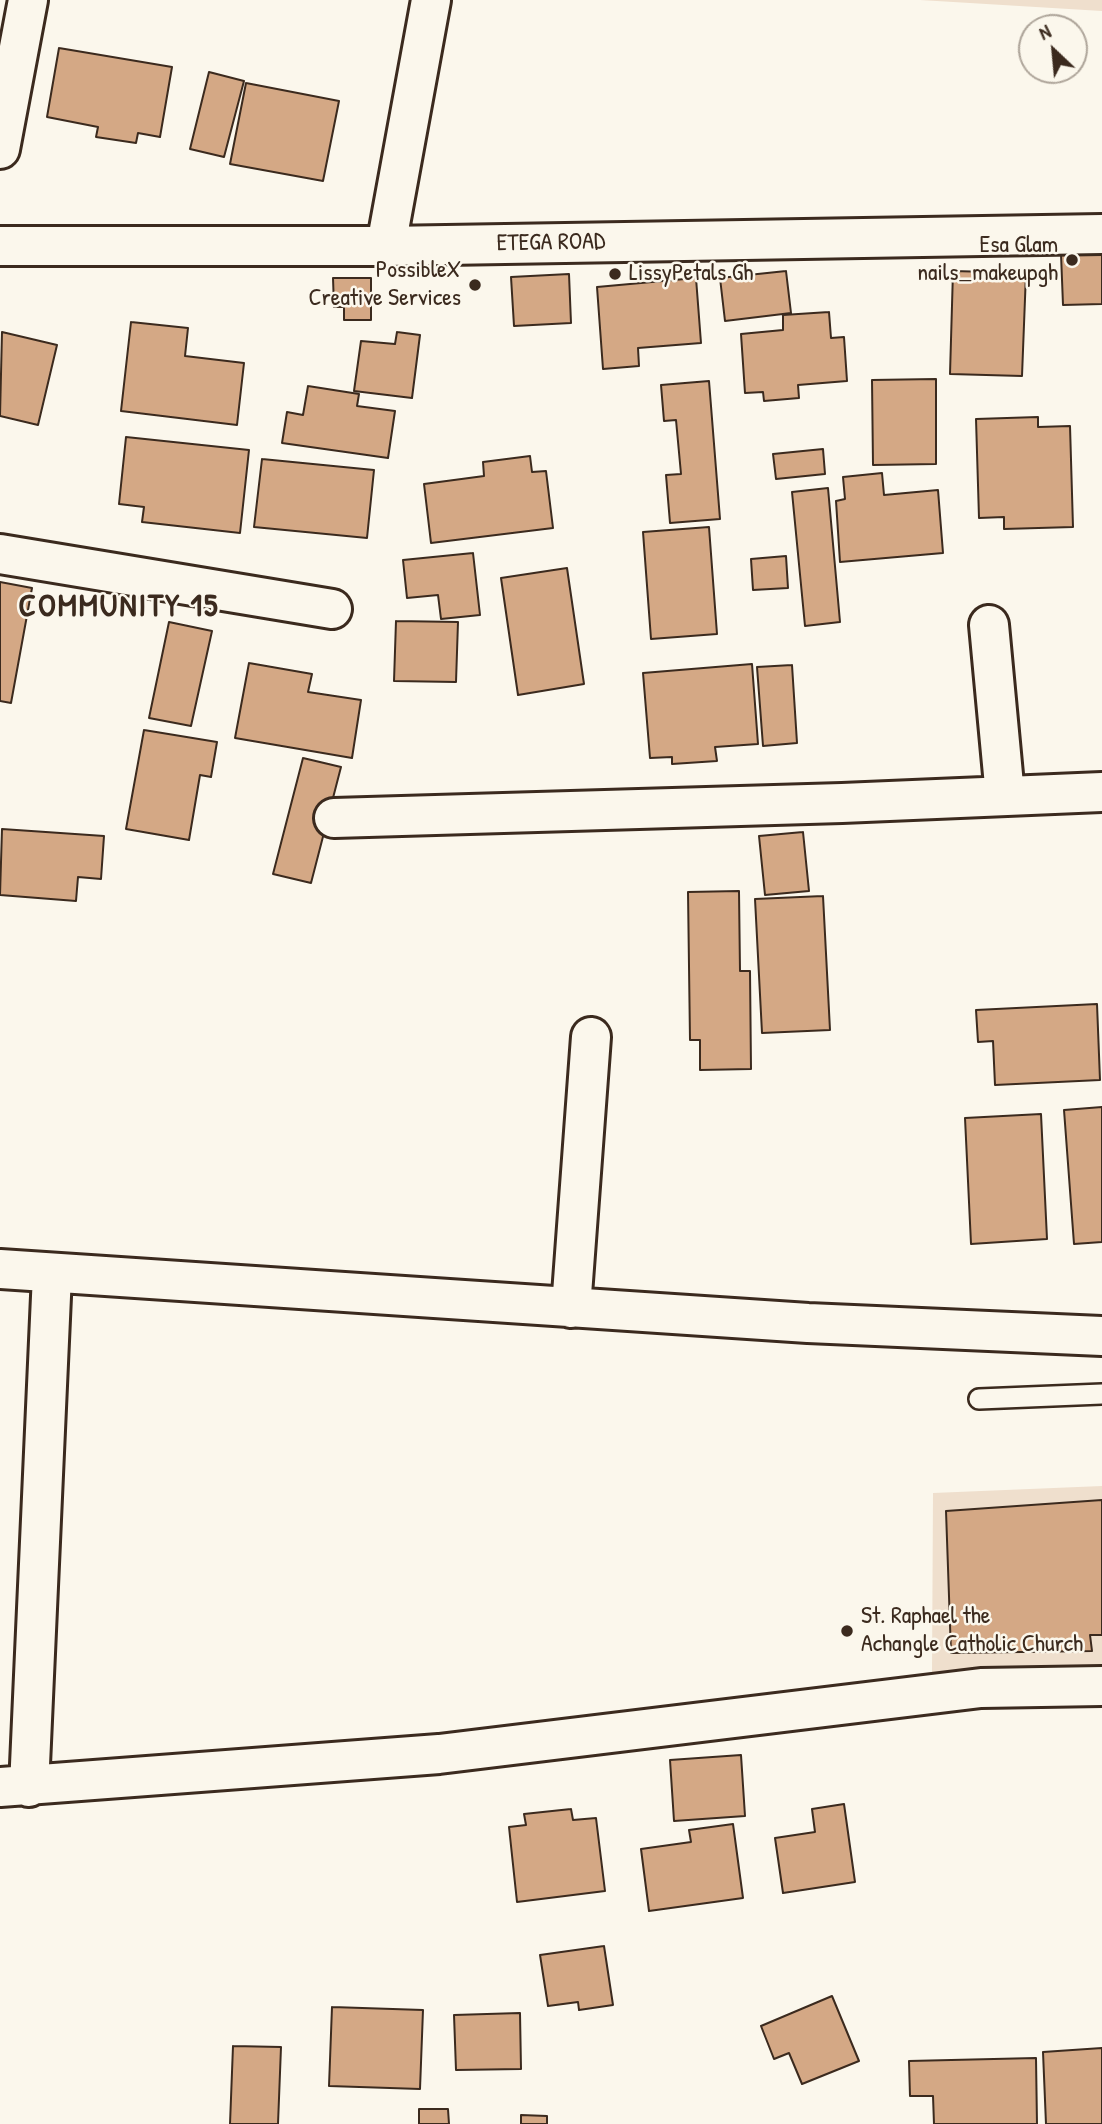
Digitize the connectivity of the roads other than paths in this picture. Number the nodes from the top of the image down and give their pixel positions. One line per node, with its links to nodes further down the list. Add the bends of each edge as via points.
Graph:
1 (28, 0): 3 (street)
2 (432, 0): 6 (street)
3 (0, 149)
4 (1102, 234): 6 (street, ETEGA ROAD)
5 (0, 246): 6 (street, ETEGA ROAD)
6 (386, 246)
7 (0, 554): 8 (street)
8 (332, 609)
9 (989, 625): 11 (street)
10 (1102, 792): 11 (street)
11 (1004, 796): 12 (street)
12 (334, 818)
13 (591, 1037): 16 (street)
14 (0, 1269): 15 (street)
15 (52, 1273): 16 (street); 21 (street)
16 (571, 1308): 17 (street)
17 (1102, 1336)
18 (1102, 1394): 19 (lane)
19 (979, 1399)
20 (1102, 1686): 21 (street, via 981,1688 439,1754)
21 (14, 1787)

